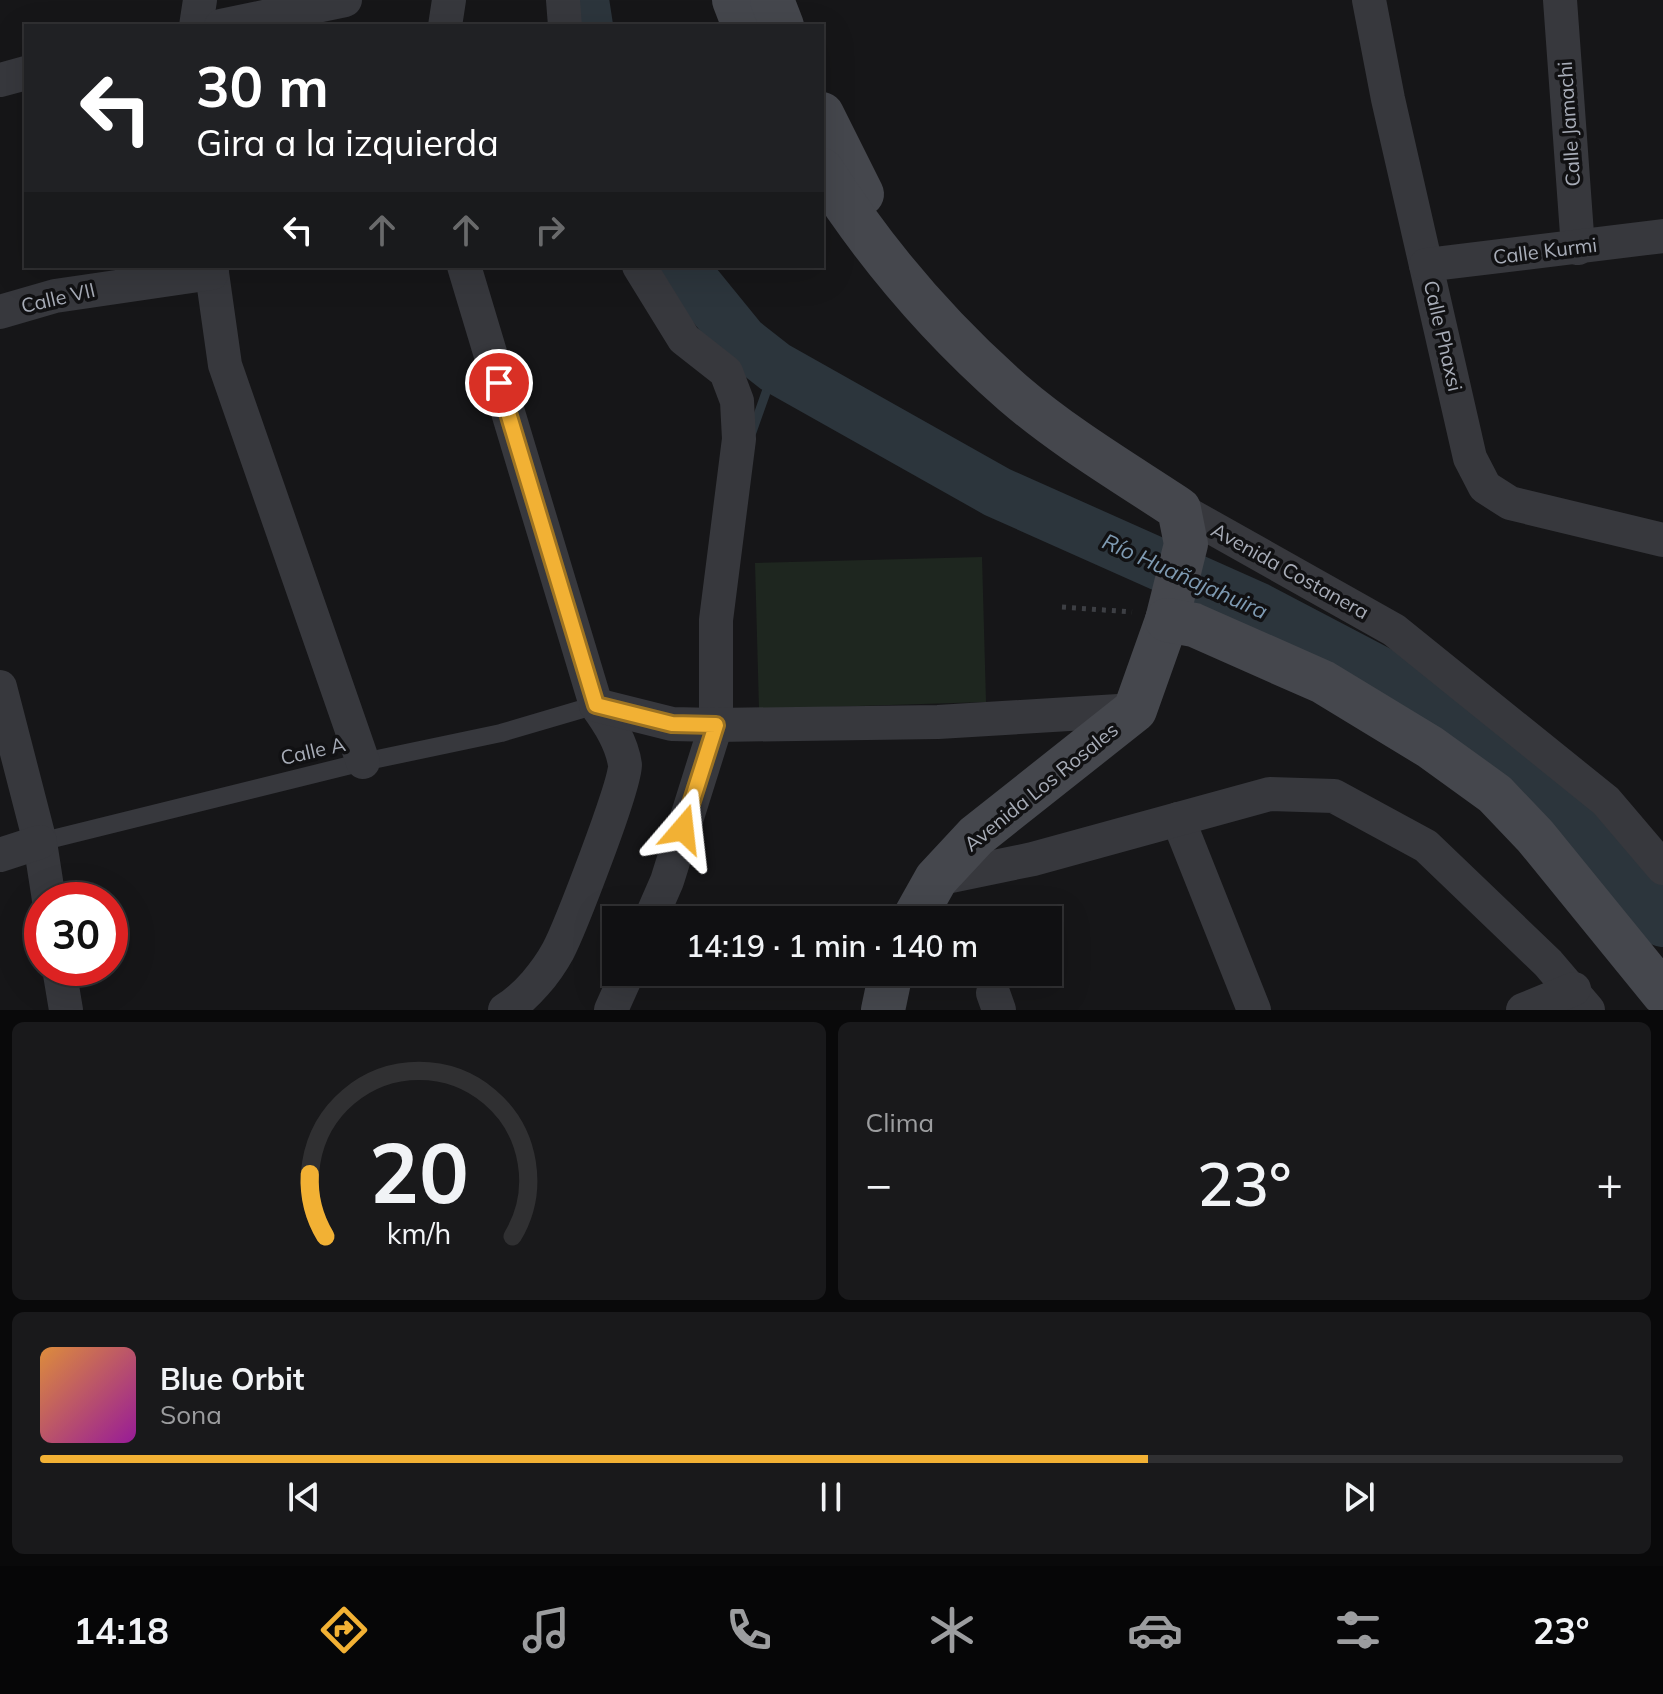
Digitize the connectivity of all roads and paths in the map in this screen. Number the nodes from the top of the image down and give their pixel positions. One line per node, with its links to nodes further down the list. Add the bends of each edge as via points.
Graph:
1 (200, 0): 9 (street)
2 (345, 0): 10 (street)
3 (449, 0): 11 (street)
4 (563, 0): 12 (street)
5 (734, 0): 13 (main road)
6 (772, 0): 14 (main road)
7 (1369, 0): 21 (street, Calle Phaxsi)
8 (1560, 0): 20 (street, Calle Jamachi)
9 (196, 24)
10 (231, 24)
11 (445, 24)
12 (565, 24)
13 (743, 24)
14 (781, 24)
15 (24, 74): 16 (street)
16 (0, 80)
17 (824, 118): 25 (main road, Avenida Costanera)
18 (824, 173): 25 (main road, Avenida Costanera)
19 (1663, 236): 20 (street, Calle Kurmi)
20 (1578, 248): 21 (street, Calle Kurmi)
21 (1426, 265): 28 (street, Calle Phaxsi, via 1470,458 1485,487 1510,503)
22 (465, 268): 32 (street)
23 (640, 268): 35 (street, via 684,339 726,372 737,401 739,439 716,620)
24 (212, 269): 26 (street, Calle VII, via 55,296); 36 (street, via 225,365)
25 (908, 286): 27 (main road, Avenida Costanera, via 1013,393)
26 (0, 312)
27 (1182, 527): 30 (main road, Avenida Los Rosales); 41 (street, Avenida Costanera, via 1394,630 1606,801)
28 (1663, 540)
29 (1062, 607): 30 (path)
30 (1168, 616): 33 (main road, Avenida Los Rosales); 49 (main road, via 1323,682 1495,794)
31 (0, 687): 39 (street)
32 (596, 705): 34 (street); 36 (lane, Calle A, via 501,733); 37 (street, via 614,730)
33 (1135, 710): 35 (street, via 938,722); 42 (main road, Avenida Los Rosales, via 976,836)
34 (672, 724): 35 (street); 37 (street)
35 (716, 725): 44 (street)
36 (363, 762): 39 (lane, Calle A)
37 (626, 768): 50 (street, via 558,951)
38 (1178, 819): 42 (street); 51 (street, via 1270,794 1334,796 1426,846); 55 (street)
39 (40, 842): 40 (street); 43 (street)
40 (0, 855)
41 (1663, 868)
42 (936, 879): 45 (main road, Avenida Los Rosales)
43 (46, 882)
44 (656, 906)
45 (921, 906)
46 (62, 986): 52 (street)
47 (622, 986): 53 (street)
48 (888, 986): 54 (main road)
49 (1663, 993)
50 (518, 999)
51 (1581, 1000): 56 (street)
52 (66, 1010)
53 (611, 1010)
54 (883, 1010)
55 (1254, 1010)
56 (1523, 1010)

